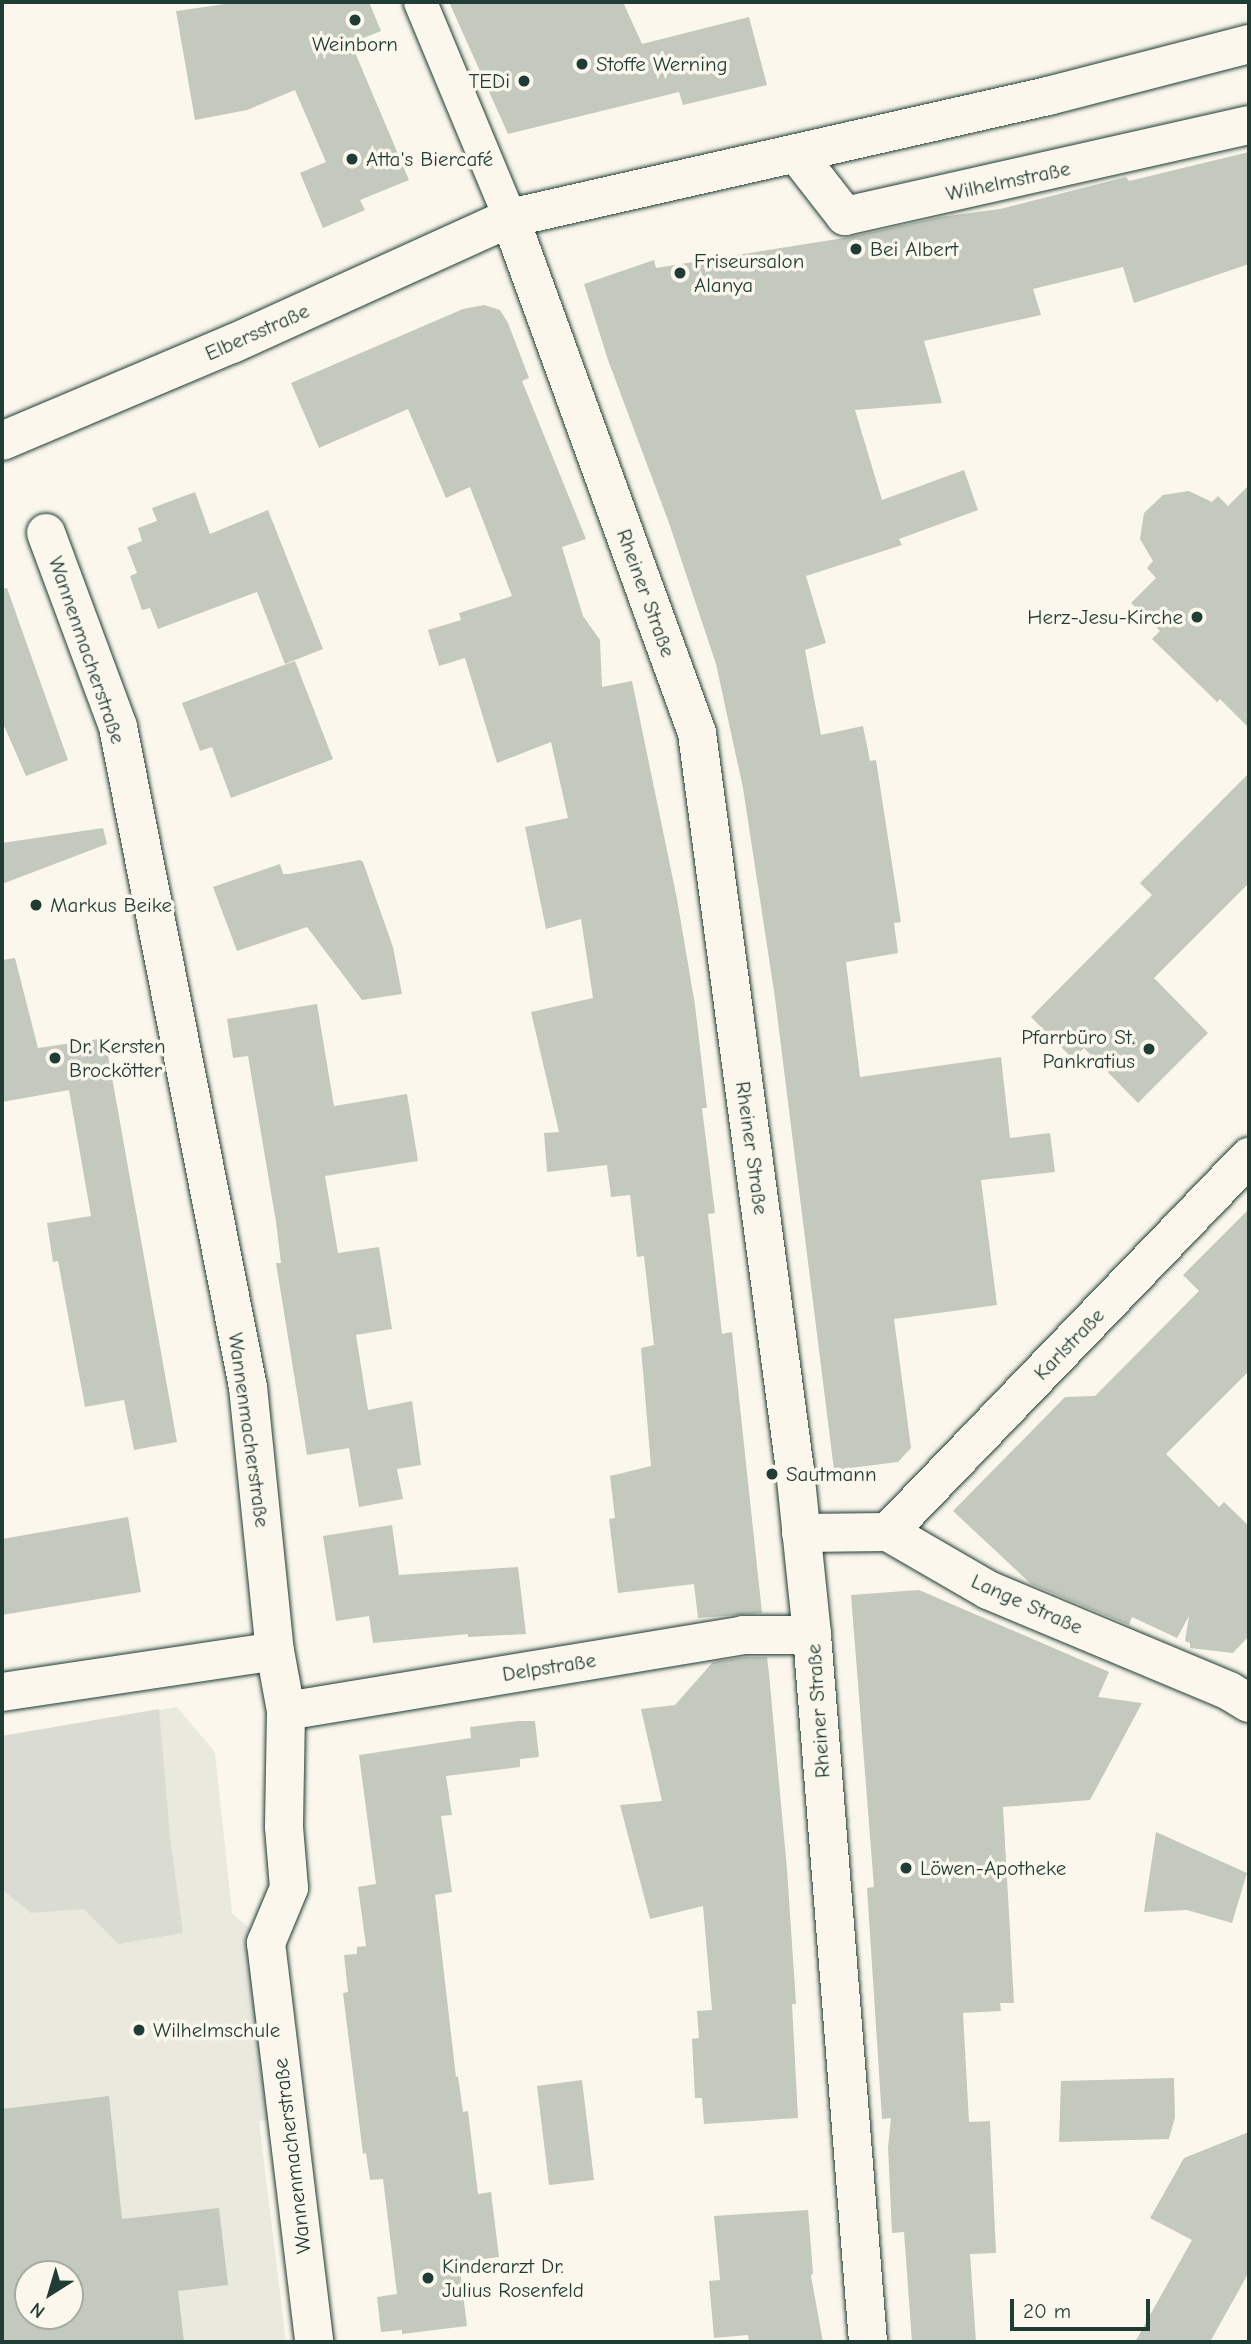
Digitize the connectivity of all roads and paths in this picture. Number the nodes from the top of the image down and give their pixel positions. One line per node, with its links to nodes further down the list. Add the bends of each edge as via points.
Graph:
1 (420, 2): 5 (street, Rheiner Straße)
2 (1249, 44): 4 (street, via 1048,96)
3 (1249, 125): 4 (street, Wilhelmstraße, via 845,216)
4 (796, 153): 5 (street)
5 (510, 218): 6 (street, Elbersstraße, via 232,344); 10 (street, Rheiner Straße, via 697,733)
6 (2, 440)
7 (46, 533): 12 (street, Wannenmacherstraße, via 118,727 135,807 247,1387)
8 (1249, 1157): 9 (street, Karlstraße)
9 (888, 1532): 10 (street); 13 (street, Lange Straße, via 988,1590)
10 (801, 1533): 11 (street, Rheiner Straße)
11 (812, 1635): 15 (street, Delpstraße, via 743,1635); 17 (street, Rheiner Straße)
12 (275, 1651): 14 (street); 15 (street, Wannenmacherstraße)
13 (1243, 1688)
14 (2, 1692)
15 (286, 1711): 16 (street, Wannenmacherstraße, via 284,1827 289,1888 266,1943)
16 (314, 2342)
17 (867, 2342)

